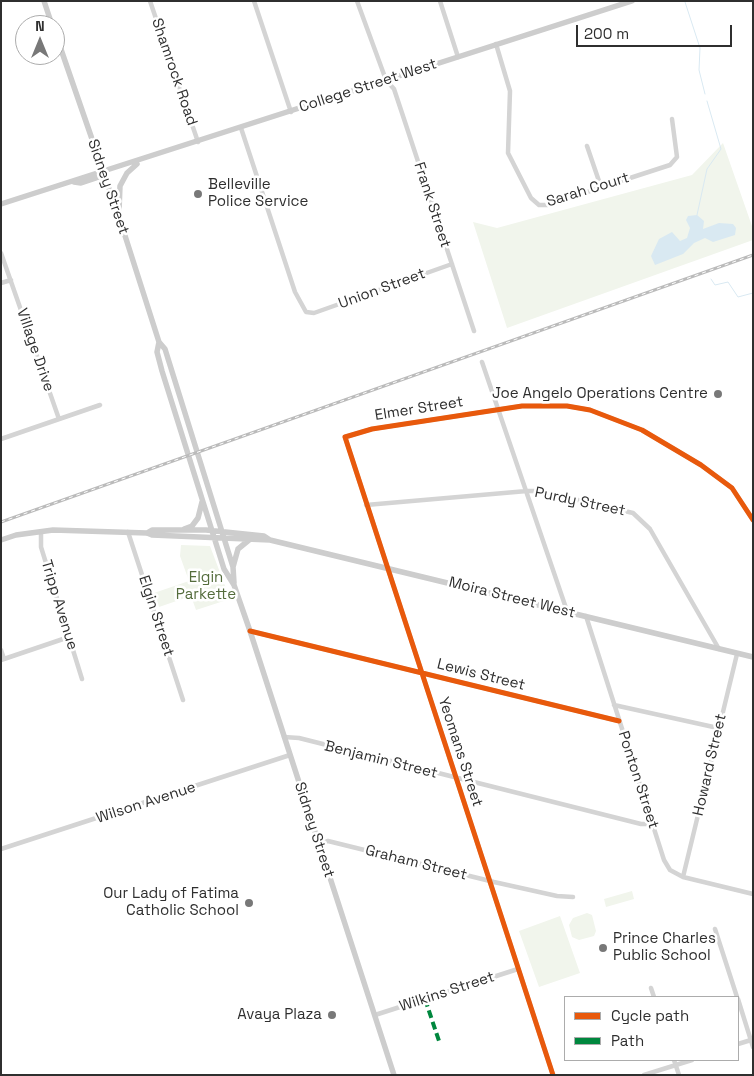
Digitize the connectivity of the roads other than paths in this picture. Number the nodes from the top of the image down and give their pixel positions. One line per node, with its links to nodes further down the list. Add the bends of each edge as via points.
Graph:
1 (44, 1): 7 (main road)
2 (150, 1): 15 (street, Shamrock Road)
3 (254, 1): 12 (street)
4 (357, 1): 11 (street, Frank Street)
5 (440, 1): 9 (street)
6 (632, 1): 8 (main road, College Street West)
7 (49, 15)
8 (496, 44): 9 (main road, College Street West); 19 (street, Sarah Court, via 510,91 508,153 531,198 539,205 547,205)
9 (458, 57): 11 (main road, College Street West)
10 (65, 61): 18 (main road, Sidney Street)
11 (386, 80): 12 (main road, College Street West); 23 (street, Frank Street, via 394,89)
12 (291, 112): 14 (main road, College Street West)
13 (672, 119): 19 (street, Sarah Court, via 677,157 674,163)
14 (241, 128): 15 (main road, College Street West); 23 (street, Union Street, via 295,292 306,312 352,301)
15 (198, 142): 17 (main road, College Street West)
16 (587, 146): 19 (street)
17 (145, 160): 18 (main road, College Street West); 21 (main road, via 134,166 120,186)
18 (104, 172): 20 (main road, College Street West); 21 (main road, Sidney Street)
19 (601, 187)
20 (1, 204)
21 (120, 220): 27 (main road, Sidney Street)
22 (1, 253): 24 (street, Village Drive)
23 (452, 264): 26 (street, Frank Street)
24 (11, 280): 25 (street); 31 (street, Village Drive)
25 (1, 283)
26 (474, 331)
27 (159, 342): 35 (main road, Sidney Street, via 157,352 162,371); 42 (main road, Sidney Street, via 165,349)
28 (482, 362): 30 (street)
29 (100, 405): 31 (street)
30 (499, 410): 32 (street, Elmer Street, via 372,429); 34 (street); 37 (street, Elmer Street, via 522,406 567,406 608,416 642,430 673,446 732,488)
31 (59, 419): 33 (street)
32 (345, 437): 36 (street, Yeomans Street)
33 (1, 439)
34 (527, 491): 36 (street, Purdy Street); 52 (street); 56 (street, Purdy Street, via 633,513 643,520)
35 (202, 500): 38 (main road, via 198,518 192,526); 39 (main road, Sidney Street)
36 (366, 504): 50 (street, Yeomans Street)
37 (753, 520)
38 (182, 530): 39 (main road, Moira Street West); 43 (main road, Moira Street West, via 152,530)
39 (212, 531): 42 (main road, Moira Street West); 44 (main road, Sidney Street)
40 (40, 532): 41 (main road, Moira Street West); 46 (main road, Moira Street West); 55 (street, Tripp Avenue, via 41,547)
41 (128, 532): 43 (main road, Moira Street West); 63 (street, Elgin Street)
42 (222, 532): 45 (main road, Sidney Street); 48 (main road, Moira Street West, via 264,536)
43 (147, 533): 44 (main road, Moira Street West)
44 (214, 538): 45 (main road, Moira Street West); 51 (main road, Sidney Street, via 224,569)
45 (224, 538): 47 (main road, Moira Street West); 49 (main road, Sidney Street)
46 (1, 540)
47 (248, 540): 48 (main road, Moira Street West); 49 (main road, via 238,549)
48 (270, 540): 50 (main road, Moira Street West)
49 (233, 566): 51 (main road, Sidney Street)
50 (386, 567): 52 (main road, Moira Street West); 61 (street, Yeomans Street)
51 (234, 585): 54 (main road, Sidney Street)
52 (567, 611): 53 (main road, Moira Street West)
53 (586, 616): 56 (main road, Moira Street West); 64 (street, Ponton Street)
54 (250, 631): 61 (street, Lewis Street); 67 (main road, Sidney Street)
55 (69, 637): 60 (street); 62 (street, Tripp Avenue)
56 (719, 649): 58 (main road, Moira Street West)
57 (1, 650): 60 (street)
58 (737, 654): 59 (main road, Moira Street West); 66 (street, Howard Street)
59 (753, 657)
60 (3, 660)
61 (421, 672): 65 (street, Lewis Street); 69 (street, Yeomans Street)
62 (82, 679)
63 (183, 700)
64 (614, 705): 65 (street, Ponton Street); 66 (street)
65 (619, 721): 70 (street, Ponton Street)
66 (718, 728): 73 (street, Howard Street)
67 (284, 737): 68 (main road, Sidney Street); 69 (street, Benjamin Street)
68 (290, 755): 71 (main road, Sidney Street); 72 (street, Wilson Avenue)
69 (456, 778): 70 (street, Benjamin Street, via 641,824); 74 (street, Yeomans Street)
70 (652, 824): 73 (street, Ponton Street, via 670,870)
71 (319, 844): 74 (street, Graham Street, via 328,841); 83 (main road, Sidney Street)
72 (1, 849)
73 (684, 877): 75 (street)
74 (490, 881): 76 (street, Graham Street); 78 (street, Yeomans Street)
75 (753, 894)
76 (573, 897)
77 (715, 929): 81 (street)
78 (518, 968): 83 (street, Wilkins Street); 89 (street, Yeomans Street)
79 (650, 988): 80 (street)
80 (654, 996)
81 (737, 996)
82 (739, 1001): 84 (street)
83 (375, 1015): 88 (main road, Sidney Street)
84 (752, 1040): 85 (street); 86 (street)
85 (739, 1044)
86 (753, 1047)
87 (675, 1062): 90 (street); 91 (street)
88 (394, 1075)
89 (553, 1075)
90 (644, 1075)
91 (679, 1075)

